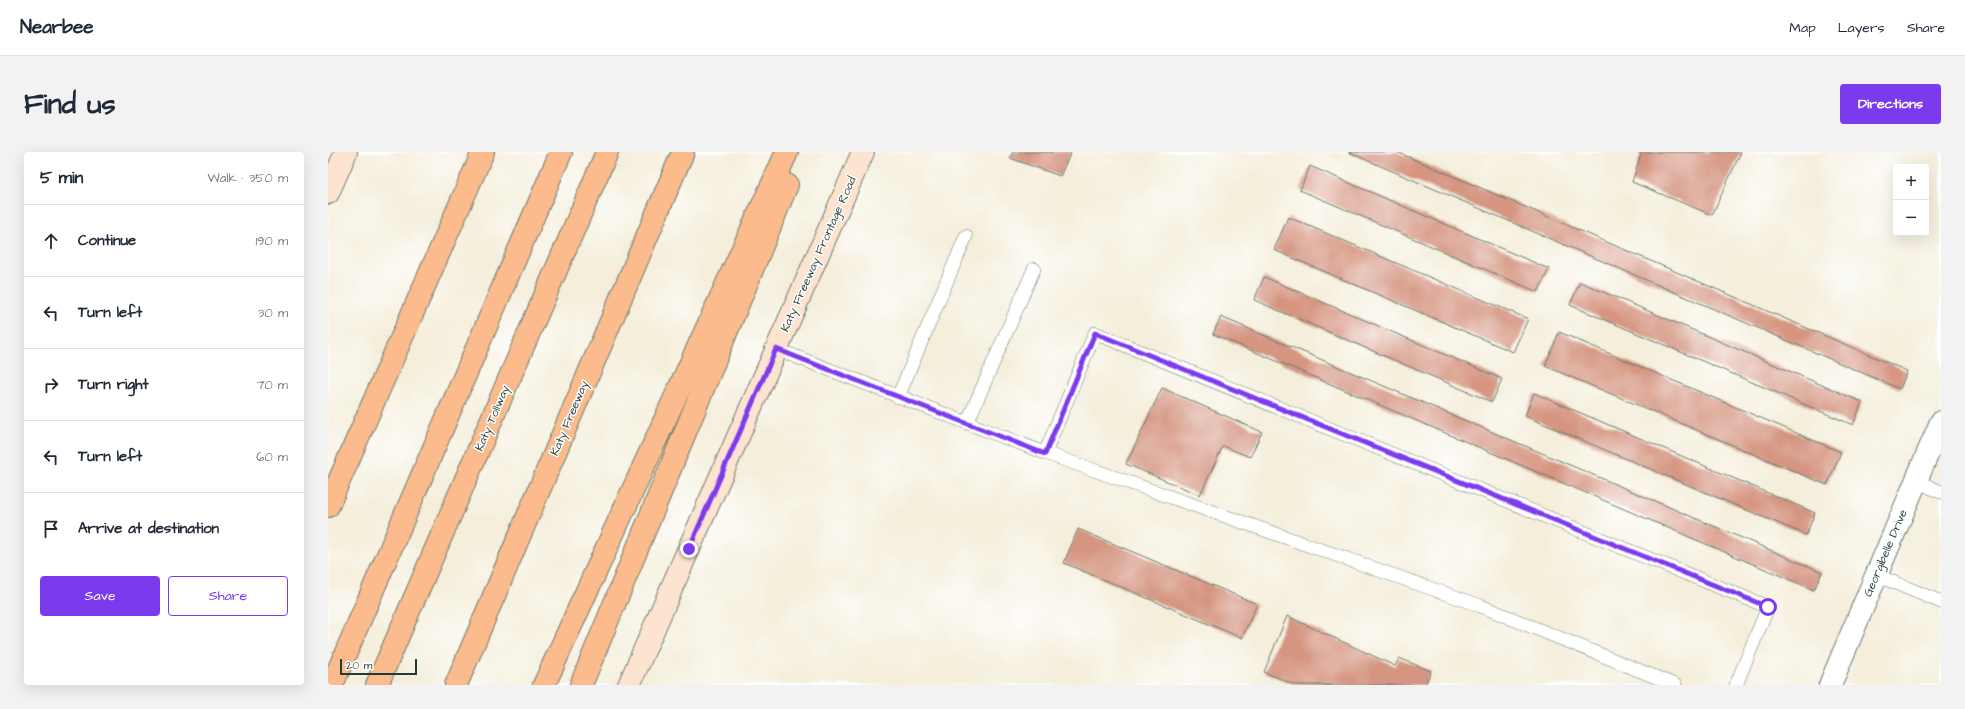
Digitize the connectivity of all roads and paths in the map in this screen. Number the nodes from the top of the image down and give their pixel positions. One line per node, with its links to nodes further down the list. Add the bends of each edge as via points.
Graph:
1 (346, 152): 10 (main road)
2 (483, 152): 21 (highway)
3 (561, 152): 24 (highway)
4 (607, 152): 25 (highway, Katy Tollway)
5 (683, 152): 11 (highway, Katy Freeway)
6 (693, 152): 11 (highway)
7 (786, 152): 27 (highway)
8 (801, 152): 28 (highway)
9 (863, 152): 14 (main road, Katy Freeway Frontage Road)
10 (328, 193)
11 (648, 234): 26 (highway, Katy Freeway)
12 (966, 236): 15 (lane)
13 (1034, 269): 17 (lane)
14 (776, 349): 15 (lane); 29 (main road, Katy Freeway Frontage Road)
15 (898, 396): 17 (lane)
16 (1941, 422): 19 (street, Georgibelle Drive)
17 (967, 423): 18 (lane)
18 (1045, 454): 30 (lane, via 1481,606); 31 (lane, via 1095,333 1768,607)
19 (1916, 481): 20 (lane); 22 (street, Georgibelle Drive)
20 (1941, 492)
21 (328, 506)
22 (1876, 575): 23 (lane); 32 (street, Georgibelle Drive)
23 (1941, 602)
24 (332, 685)
25 (377, 685)
26 (456, 685)
27 (544, 685)
28 (581, 685)
29 (629, 685)
30 (1674, 685)
31 (1736, 685)
32 (1830, 685)

